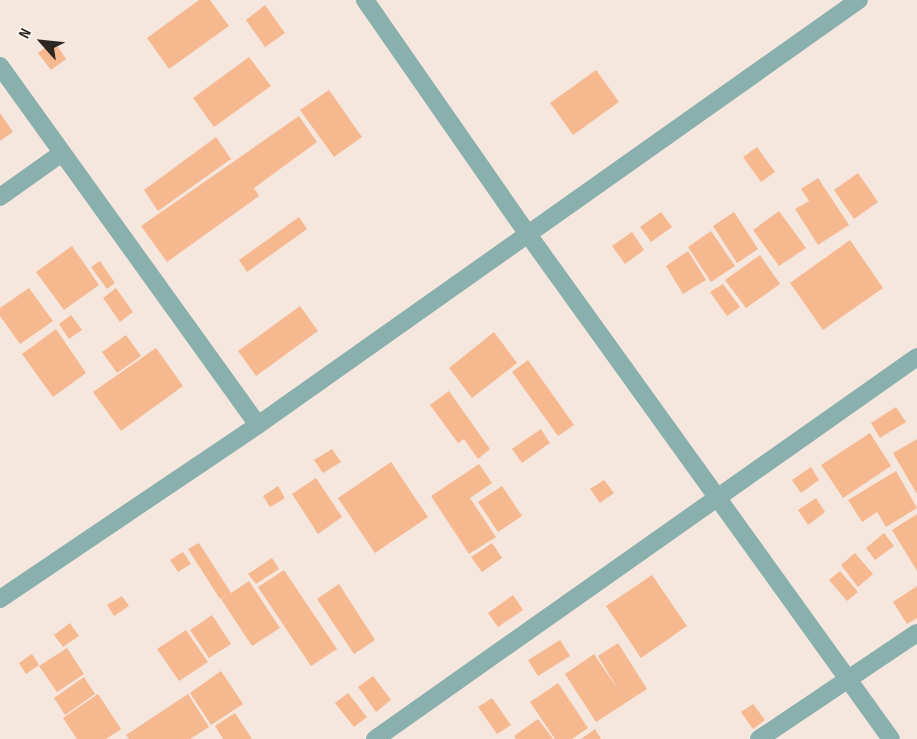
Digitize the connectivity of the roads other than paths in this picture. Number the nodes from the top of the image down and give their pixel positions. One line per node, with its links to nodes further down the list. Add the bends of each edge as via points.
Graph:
1 (365, 0): 6 (street)
2 (859, 0): 6 (street)
3 (0, 66): 4 (street)
4 (62, 153): 5 (street); 8 (street)
5 (0, 197)
6 (527, 233): 8 (street); 9 (street)
7 (917, 357): 9 (street)
8 (258, 425): 10 (street)
9 (719, 498): 12 (street); 13 (street)
10 (0, 599)
11 (917, 633): 12 (street)
12 (850, 677): 14 (street); 15 (street)
13 (375, 739)
14 (759, 739)
15 (891, 739)

